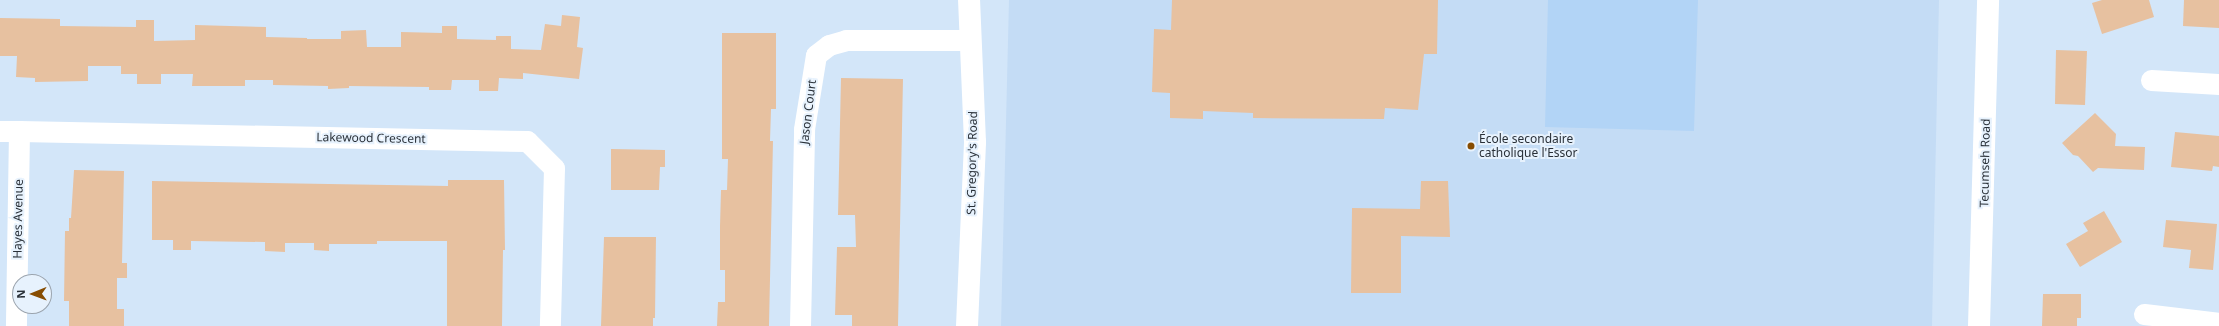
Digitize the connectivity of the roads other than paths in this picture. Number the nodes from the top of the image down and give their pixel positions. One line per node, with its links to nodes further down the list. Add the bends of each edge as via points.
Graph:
1 (969, 0): 3 (street, St. Gregory's Road)
2 (1988, 0): 13 (street, Tecumseh Road)
3 (970, 40): 11 (street, Jason Court, via 846,40 829,45 816,55 804,129); 12 (street, St. Gregory's Road, via 975,142)
4 (2151, 80): 5 (street)
5 (2219, 84)
6 (10, 131): 9 (street, Hayes Avenue); 10 (street, Lakewood Crescent, via 527,141 554,168)
7 (2144, 314): 8 (street)
8 (2219, 323)
9 (16, 326)
10 (550, 326)
11 (800, 326)
12 (966, 326)
13 (1979, 326)

